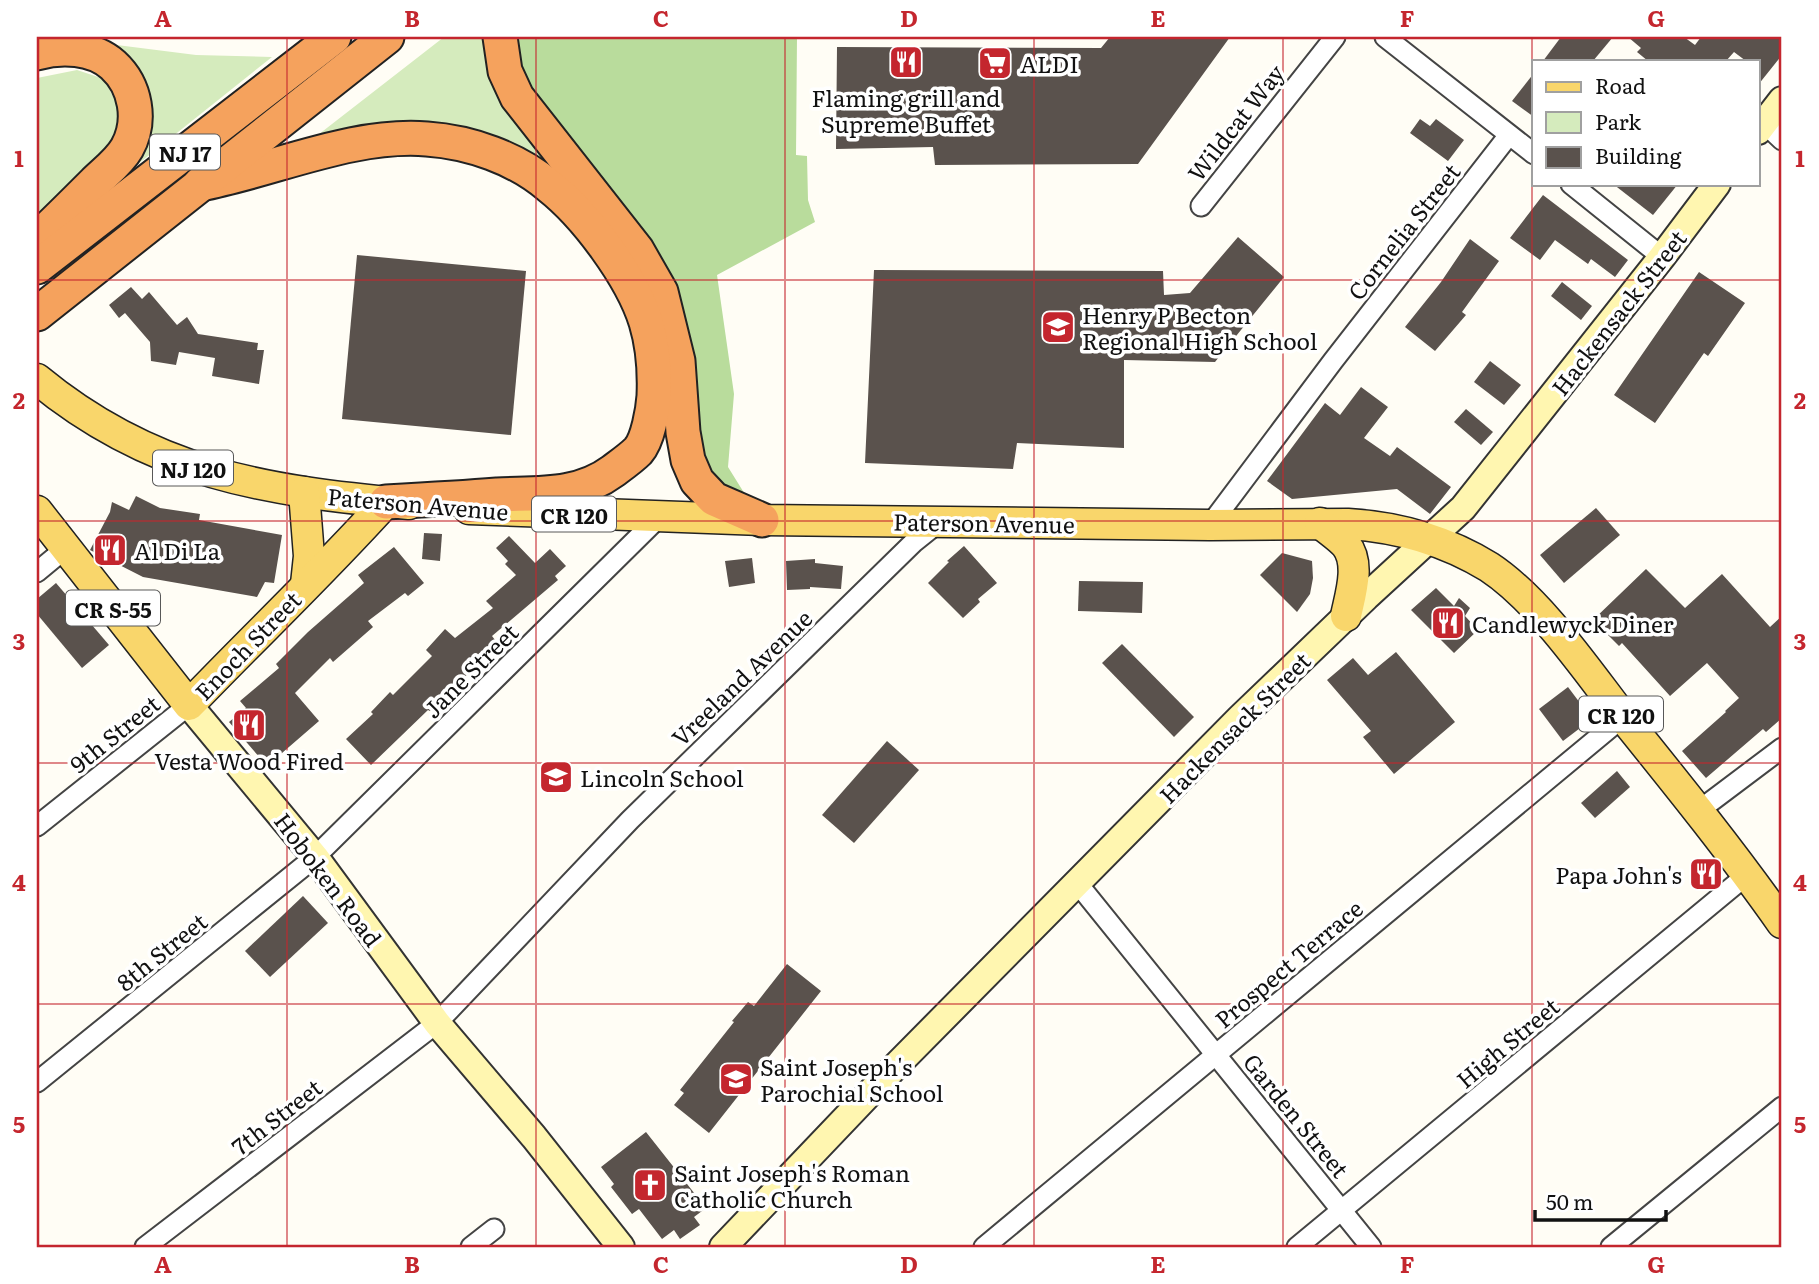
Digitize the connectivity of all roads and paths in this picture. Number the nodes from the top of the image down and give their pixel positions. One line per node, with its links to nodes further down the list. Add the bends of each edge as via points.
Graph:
1 (334, 37): 17 (highway, NJ 17)
2 (387, 37): 11 (highway, NJ 17)
3 (500, 37): 24 (highway, via 505,71 517,97 637,250 661,292 678,361 688,460 697,481 714,499)
4 (1335, 37): 14 (street, Wildcat Way)
5 (1385, 37): 9 (street)
6 (37, 53): 15 (highway, via 77,50 104,58 130,88 135,112 132,135 121,157)
7 (1782, 100): 8 (main road)
8 (1768, 131)
9 (1509, 135): 10 (street); 27 (street, Cornelia Street)
10 (1532, 152)
11 (200, 184): 18 (highway, NJ 17); 21 (highway, via 384,139 428,139 477,147 549,185 582,218 623,272 646,322 655,373 653,412 639,449 612,472 584,487 553,494)
12 (1573, 186): 16 (street)
13 (1715, 186): 16 (main road, Hackensack Street)
14 (1201, 206)
15 (37, 239)
16 (1662, 257): 28 (main road, Hackensack Street, via 1464,508)
17 (37, 267)
18 (37, 314)
19 (37, 379): 20 (main road, Paterson Avenue / NJ 120, via 92,419 164,456 234,480)
20 (304, 492): 21 (main road, Paterson Avenue / NJ 120); 31 (main road, Enoch Street, via 309,556)
21 (386, 502): 23 (main road, Paterson Avenue / CR 120); 31 (main road, Enoch Street)
22 (37, 511): 29 (main road, Hoboken Road / CR S-55)
23 (660, 517): 24 (main road, Paterson Avenue / CR 120); 38 (street, Jane Street)
24 (762, 520): 25 (main road, Paterson Avenue / CR 120)
25 (939, 522): 27 (main road, Paterson Avenue / CR 120); 42 (street, Vreeland Avenue, via 630,820)
26 (1320, 523): 27 (main road, Paterson Avenue / CR 120); 28 (main road, Paterson Avenue / CR 120, via 1372,525); 32 (main road, via 1347,547 1352,564)
27 (1210, 525)
28 (1430, 537): 32 (main road, Hackensack Street); 34 (main road, Paterson Avenue / CR 120, via 1491,569 1530,602)
29 (66, 548): 30 (street); 33 (main road, Hoboken Road / CR S-55)
30 (37, 572)
31 (306, 584): 33 (main road, Enoch Street)
32 (1346, 616): 40 (main road, Hackensack Street)
33 (189, 705): 37 (street, 9th Street); 38 (main road, Hoboken Road / CR S-55)
34 (1623, 717): 36 (main road, Paterson Avenue / CR 120); 43 (street, Prospect Terrace)
35 (1782, 747): 36 (street)
36 (1697, 811): 39 (main road, Paterson Avenue / CR 120)
37 (37, 826)
38 (315, 858): 42 (main road, Hoboken Road / CR S-55); 44 (street, 8th Street)
39 (1748, 874): 41 (main road, Paterson Avenue / CR 120); 46 (street, High Street)
40 (1078, 884): 43 (street, Garden Street); 51 (main road, Hackensack Street)
41 (1782, 923)
42 (436, 1023): 48 (street, 7th Street); 50 (main road, Hoboken Road / CR S-55, via 534,1137)
43 (1216, 1055): 46 (street, Garden Street); 52 (street, Prospect Terrace)
44 (37, 1082)
45 (1782, 1107): 55 (street)
46 (1342, 1211): 53 (street, High Street); 54 (street, Garden Street)
47 (494, 1229): 49 (street)
48 (145, 1247)
49 (471, 1247)
50 (619, 1247)
51 (723, 1247)
52 (985, 1247)
53 (1297, 1247)
54 (1371, 1247)
55 (1611, 1247)

